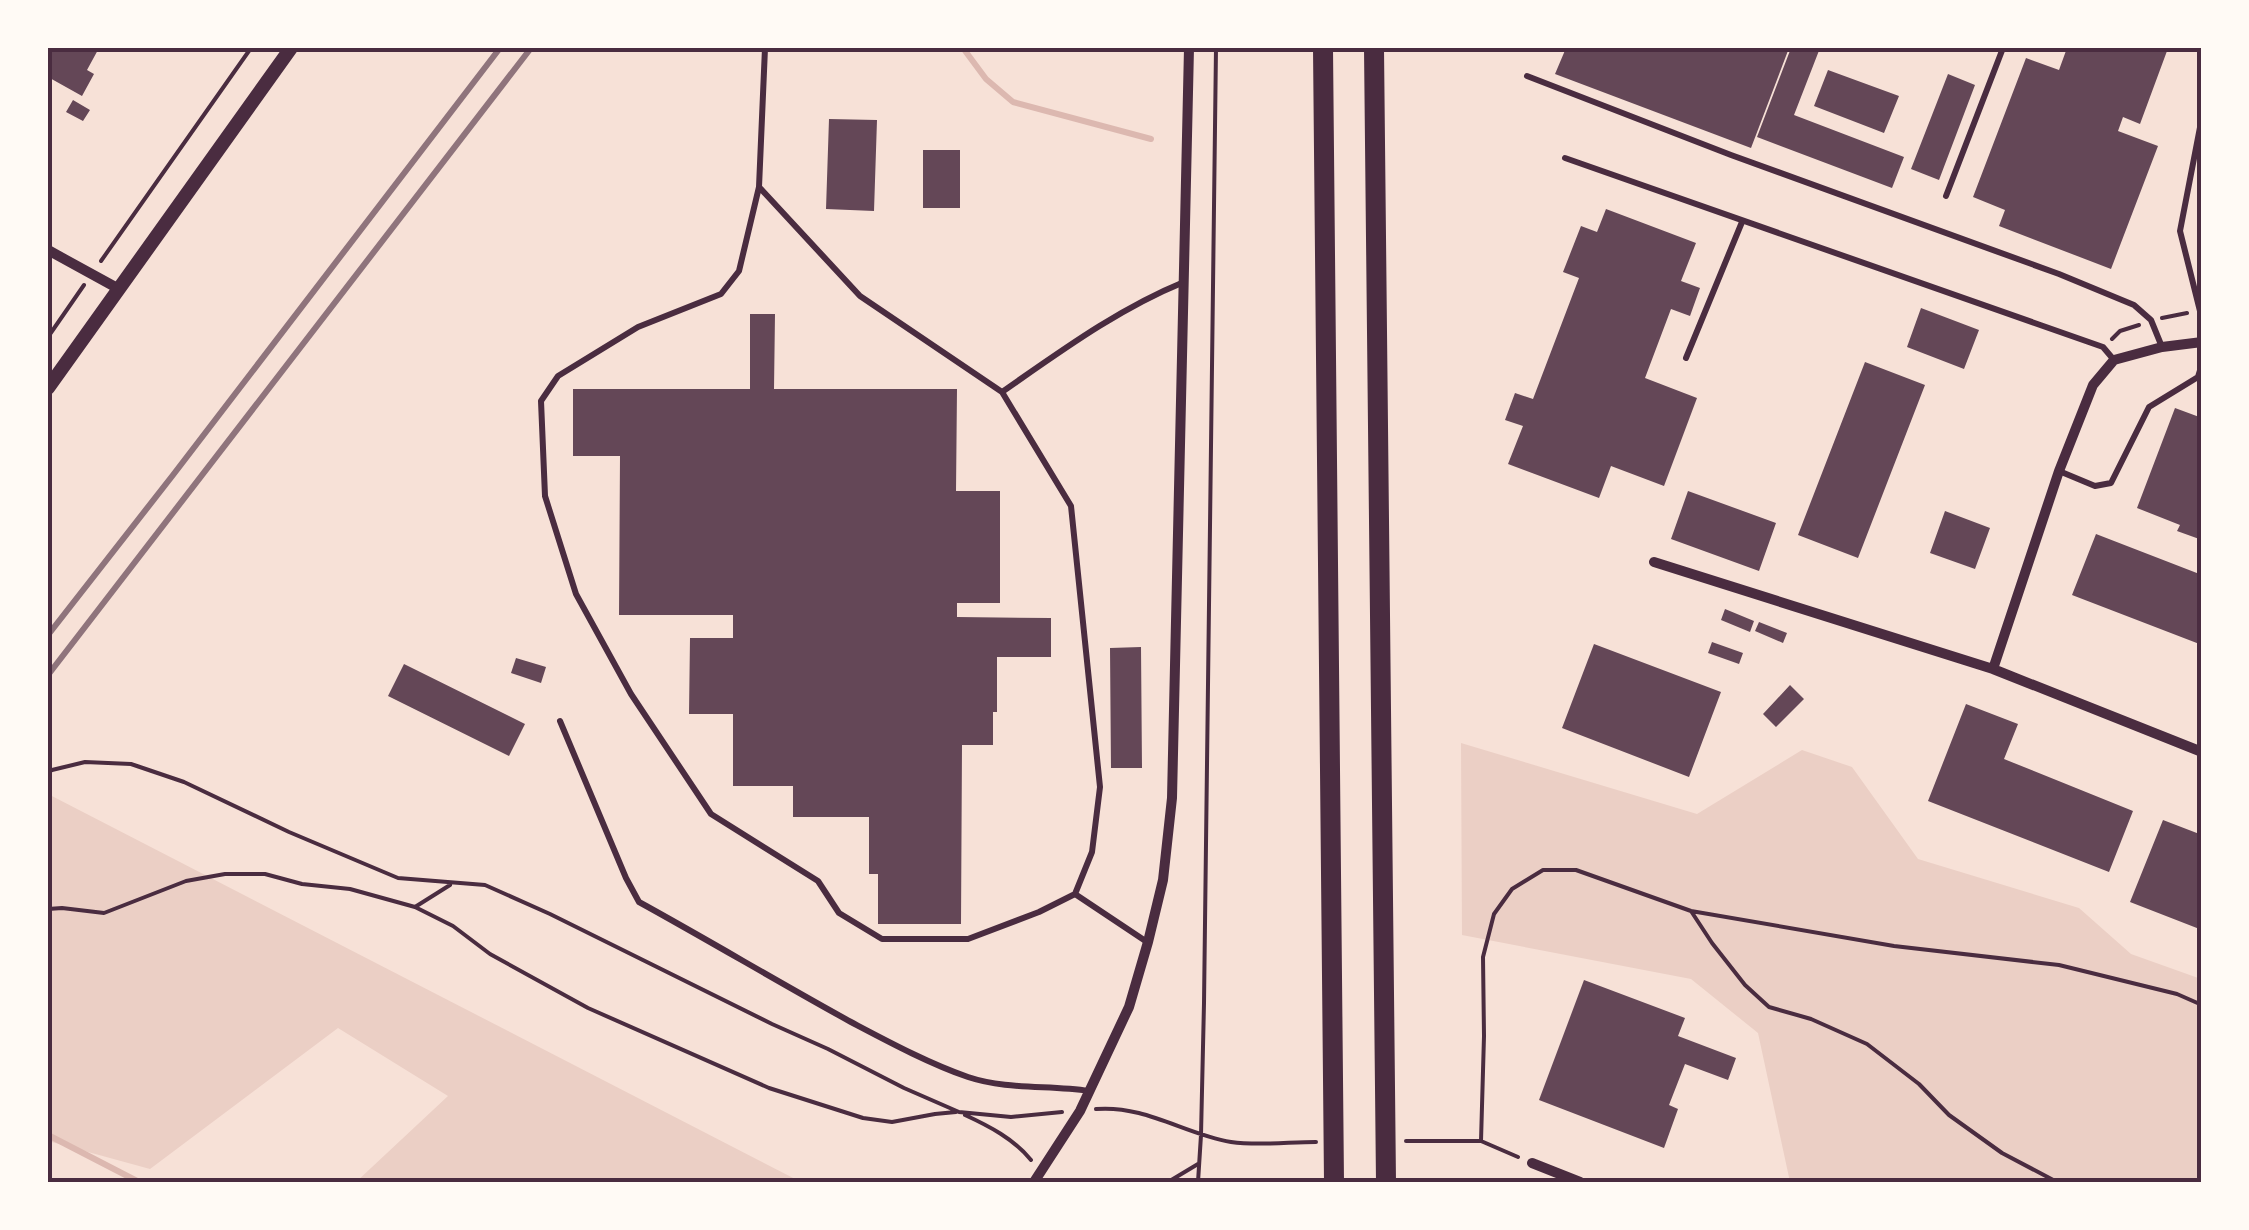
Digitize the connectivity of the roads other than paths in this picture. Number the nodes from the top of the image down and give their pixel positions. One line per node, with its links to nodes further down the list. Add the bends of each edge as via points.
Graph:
1 (291, 48): 15 (street)
2 (765, 48): 10 (lane)
3 (1188, 48): 14 (street)
4 (1323, 48): 34 (highway)
5 (1374, 48): 35 (highway)
6 (2002, 48): 11 (lane)
7 (1527, 76): 18 (lane, via 2134,305 2152,320)
8 (2202, 117): 16 (lane, via 2180,231)
9 (1565, 158): 12 (lane)
10 (759, 187): 23 (lane, via 860,296); 29 (lane, via 739,271 721,294 638,327 558,376 541,401 545,496 576,594 631,694 711,814 818,881 839,912 868,930 882,938 968,939)
11 (1946, 196)
12 (1742, 222): 19 (lane); 20 (lane, via 2103,347)
13 (48, 250): 15 (street)
14 (1184, 282): 23 (lane, via 1115,316); 30 (street, via 1172,798)
15 (119, 288): 22 (street)
16 (2202, 319)
17 (2202, 342): 18 (street)
18 (2162, 347): 20 (street)
19 (1686, 358)
20 (2114, 360): 24 (street, via 2093,385)
21 (2202, 364): 24 (lane, via 2198,378 2149,407 2111,483 2095,486)
22 (48, 388)
23 (1002, 392): 29 (lane, via 1071,506 1100,787 1092,852)
24 (2060, 471): 26 (street)
25 (1654, 562): 26 (street)
26 (1992, 669): 28 (street)
27 (560, 721): 31 (lane, via 639,902 885,1040 969,1077)
28 (2202, 752)
29 (1075, 894): 30 (lane)
30 (1148, 942): 31 (street, via 1129,1006)
31 (1089, 1091): 33 (street)
32 (1532, 1163): 36 (street)
33 (1037, 1179)
34 (1334, 1182)
35 (1386, 1182)
36 (1580, 1182)

